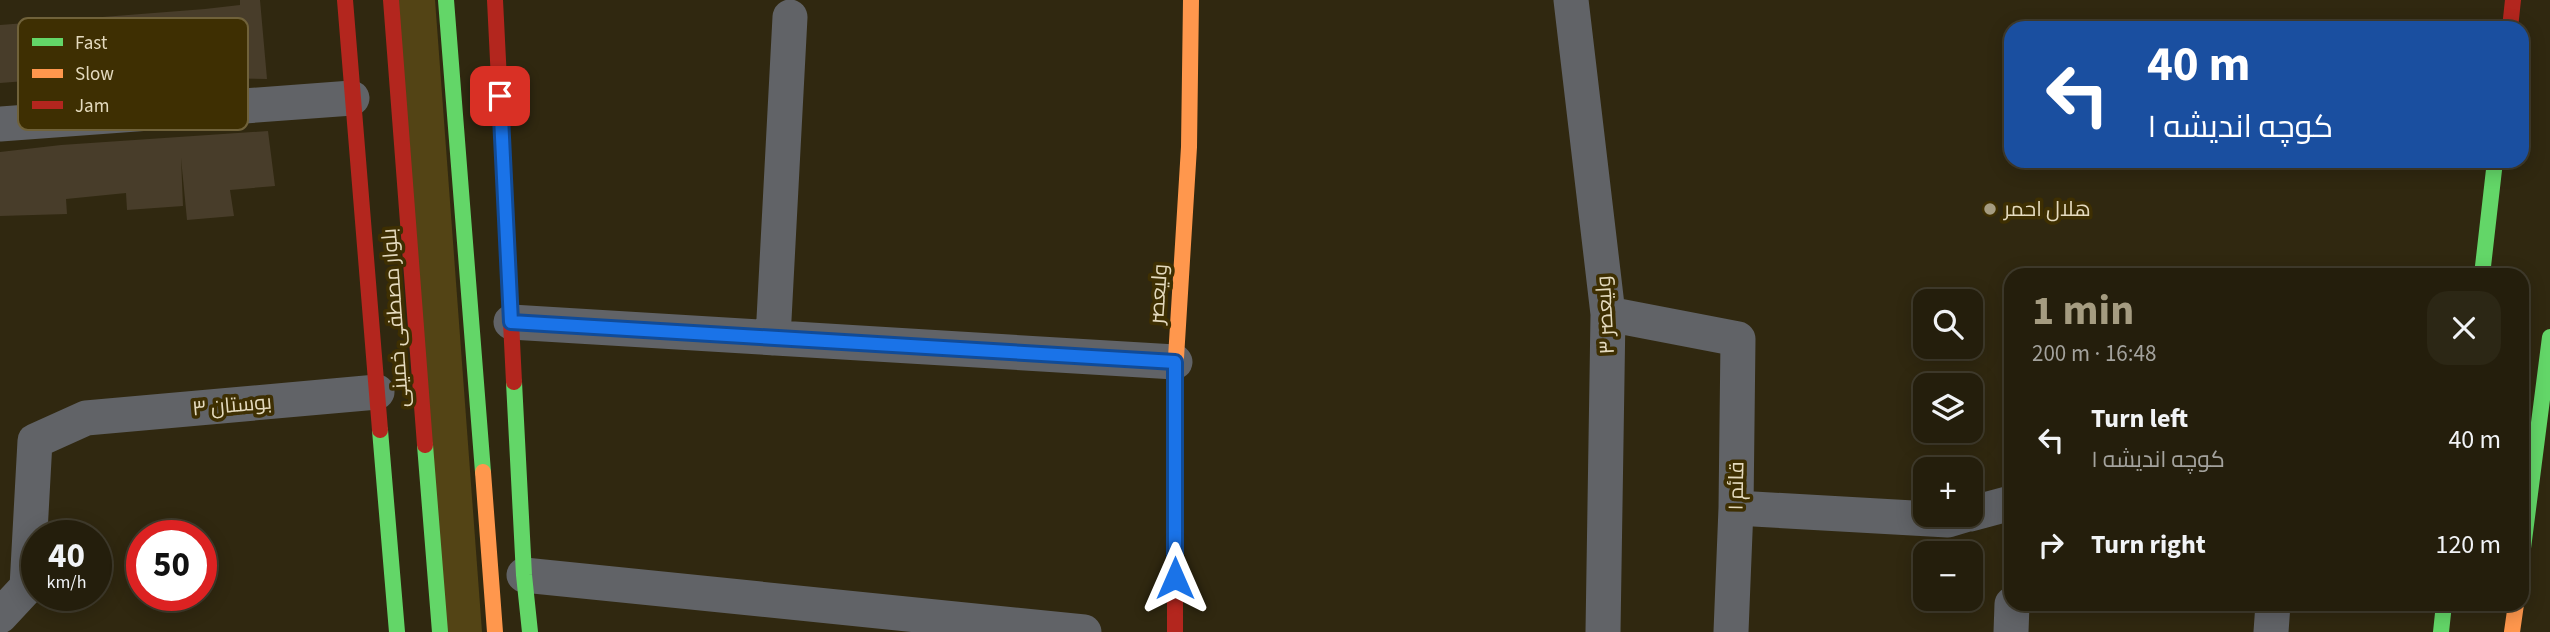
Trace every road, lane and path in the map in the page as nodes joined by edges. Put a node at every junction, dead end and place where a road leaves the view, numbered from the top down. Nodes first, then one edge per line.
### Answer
1 (345, 0) edge
2 (391, 0) edge
3 (446, 0) edge
4 (495, 0) edge
5 (1191, 0) edge
6 (1571, 0) edge
7 (2513, 0) edge
8 (790, 16) dead end
9 (2511, 21) edge
10 (352, 98) junction
11 (248, 106) edge
12 (18, 123) edge
13 (0, 124) edge
14 (2494, 168) edge
15 (2483, 268) edge
16 (1608, 314) junction
17 (511, 322) junction
18 (2550, 337) edge
19 (772, 338) junction
20 (1175, 362) junction
21 (377, 392) junction
22 (2529, 488) edge
23 (2004, 505) edge
24 (1736, 508) junction
25 (1983, 510) edge
26 (1913, 518) edge
27 (524, 575) junction
28 (2012, 611) edge
29 (2273, 611) edge
30 (2443, 611) edge
31 (2515, 611) edge
32 (0, 616) edge
33 (397, 632) edge
34 (440, 632) edge
35 (495, 632) edge
36 (530, 632) edge
37 (1084, 632) edge
38 (1174, 632) edge
39 (1604, 632) edge
40 (1731, 632) edge
41 (2011, 632) edge
42 (2272, 632) edge
43 (2441, 632) edge
44 (2512, 632) edge

1 - 10 main road
2 - 34 main road, بلوار مصطفی خمینی
3 - 35 main road
4 - 17 main road
5 - 20 main road, ولیعصر
6 - 16 street, ولیعصر ۳
7 - 9 main road
8 - 19 street
10 - 11 street
10 - 21 main road
12 - 13 street
14 - 15 main road
16 - 24 street, قائم ۱
16 - 39 street, ولیعصر ۳
17 - 19 street
17 - 27 main road
18 - 22 main road
19 - 20 street
20 - 38 main road, ولیعصر
21 - 32 street, بوستان ۳
21 - 33 main road
23 - 25 street
24 - 26 street
24 - 40 street, قائم ۱
27 - 36 main road
27 - 37 street
28 - 41 street
29 - 42 street
30 - 43 main road
31 - 44 main road

